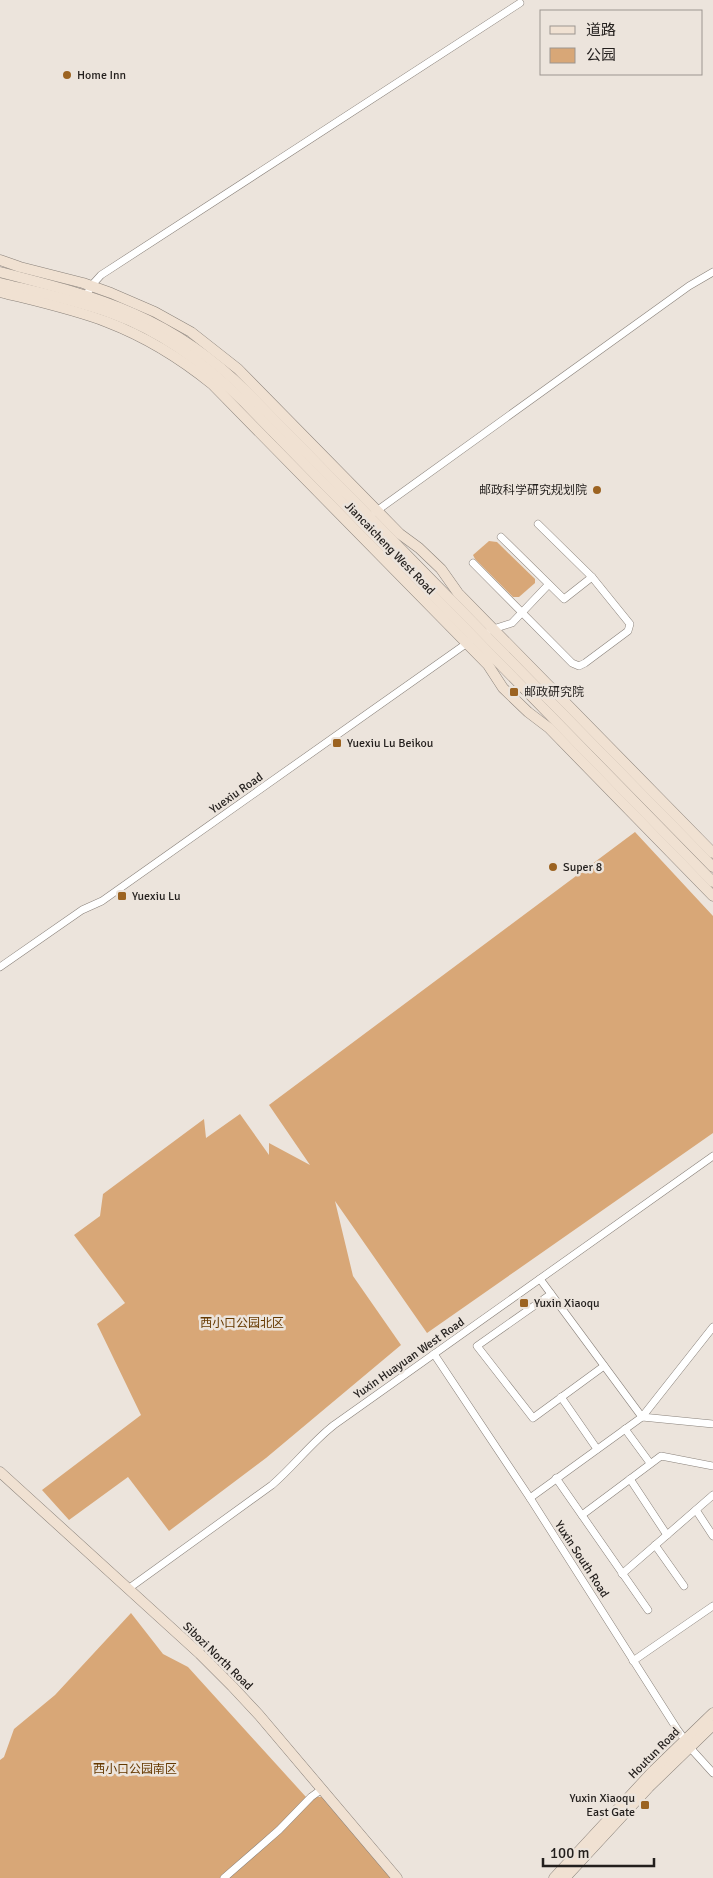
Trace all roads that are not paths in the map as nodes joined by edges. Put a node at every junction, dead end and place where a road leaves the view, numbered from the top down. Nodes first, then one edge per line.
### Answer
1 (520, 3) dead end
2 (0, 260) edge
3 (0, 272) edge
4 (713, 272) edge
5 (0, 283) edge
6 (0, 292) edge
7 (87, 295) junction
8 (373, 513) junction
9 (538, 524) dead end
10 (501, 537) dead end
11 (473, 562) dead end
12 (592, 577) junction
13 (548, 585) junction
14 (522, 612) junction
15 (479, 636) junction
16 (617, 784) junction
17 (640, 821) junction
18 (708, 860) edge
19 (713, 882) edge
20 (713, 896) edge
21 (0, 968) edge
22 (713, 1156) edge
23 (540, 1279) junction
24 (551, 1294) junction
25 (713, 1327) edge
26 (434, 1354) junction
27 (604, 1366) junction
28 (561, 1398) junction
29 (642, 1417) junction
30 (713, 1424) edge
31 (625, 1429) junction
32 (597, 1449) junction
33 (650, 1463) junction
34 (713, 1466) edge
35 (0, 1472) edge
36 (556, 1478) junction
37 (630, 1479) junction
38 (713, 1495) edge
39 (530, 1498) junction
40 (696, 1510) junction
41 (582, 1515) junction
42 (667, 1535) junction
43 (713, 1536) edge
44 (655, 1545) junction
45 (622, 1574) junction
46 (684, 1586) dead end
47 (128, 1589) junction
48 (713, 1606) edge
49 (648, 1610) dead end
50 (633, 1660) junction
51 (713, 1713) edge
52 (713, 1725) edge
53 (687, 1743) junction
54 (713, 1772) edge
55 (322, 1789) junction
56 (224, 1878) edge
57 (397, 1878) edge
58 (554, 1878) edge
59 (565, 1878) edge

1 - 7 street
2 - 7 main road, Jiancaicheng West Road
3 - 7 main road, Jiancaicheng West Road
4 - 8 street
5 - 7 main road, Jiancaicheng West Road
6 - 15 main road, Jiancaicheng West Road
7 - 8 main road, Jiancaicheng West Road
7 - 15 main road, Jiancaicheng West Road
8 - 15 main road, Jiancaicheng West Road
9 - 12 street
10 - 13 street
11 - 14 street
12 - 13 street
12 - 14 street
13 - 14 street, Yuexiu Road
14 - 15 street, Yuexiu Road
15 - 16 main road, Jiancaicheng West Road
15 - 17 main road, Jiancaicheng West Road
15 - 18 main road, Jiancaicheng West Road
15 - 21 street, Yuexiu Road
16 - 17 main road
16 - 18 main road, Jiancaicheng West Road
17 - 20 main road, Jiancaicheng West Road
18 - 19 main road, Jiancaicheng West Road
22 - 23 street, Yuxin Huayuan West Road
23 - 24 street
23 - 26 street, Yuxin Huayuan West Road
24 - 27 street
24 - 28 street
25 - 29 street
26 - 39 street, Yuxin South Road
26 - 47 street, Yuxin Huayuan West Road
27 - 28 street
27 - 29 street
28 - 32 street
29 - 30 street
29 - 31 street
31 - 32 street
31 - 33 street
32 - 36 street
33 - 34 street
33 - 37 street
35 - 47 main road, Sibozi North Road
36 - 39 street
36 - 41 street
37 - 41 street
37 - 42 street
38 - 40 street
39 - 50 street, Yuxin South Road
40 - 42 street
40 - 43 street
41 - 45 street
42 - 44 street
44 - 45 street
44 - 46 street
45 - 49 street
47 - 55 main road, Sibozi North Road
48 - 50 street
50 - 53 street, Yuxin South Road
51 - 53 main road, Houtun Road
52 - 53 main road, Houtun Road
53 - 54 street, Yuxin South Road
53 - 58 main road, Houtun Road
53 - 59 main road, Houtun Road
55 - 56 street
55 - 57 main road, Sibozi North Road

